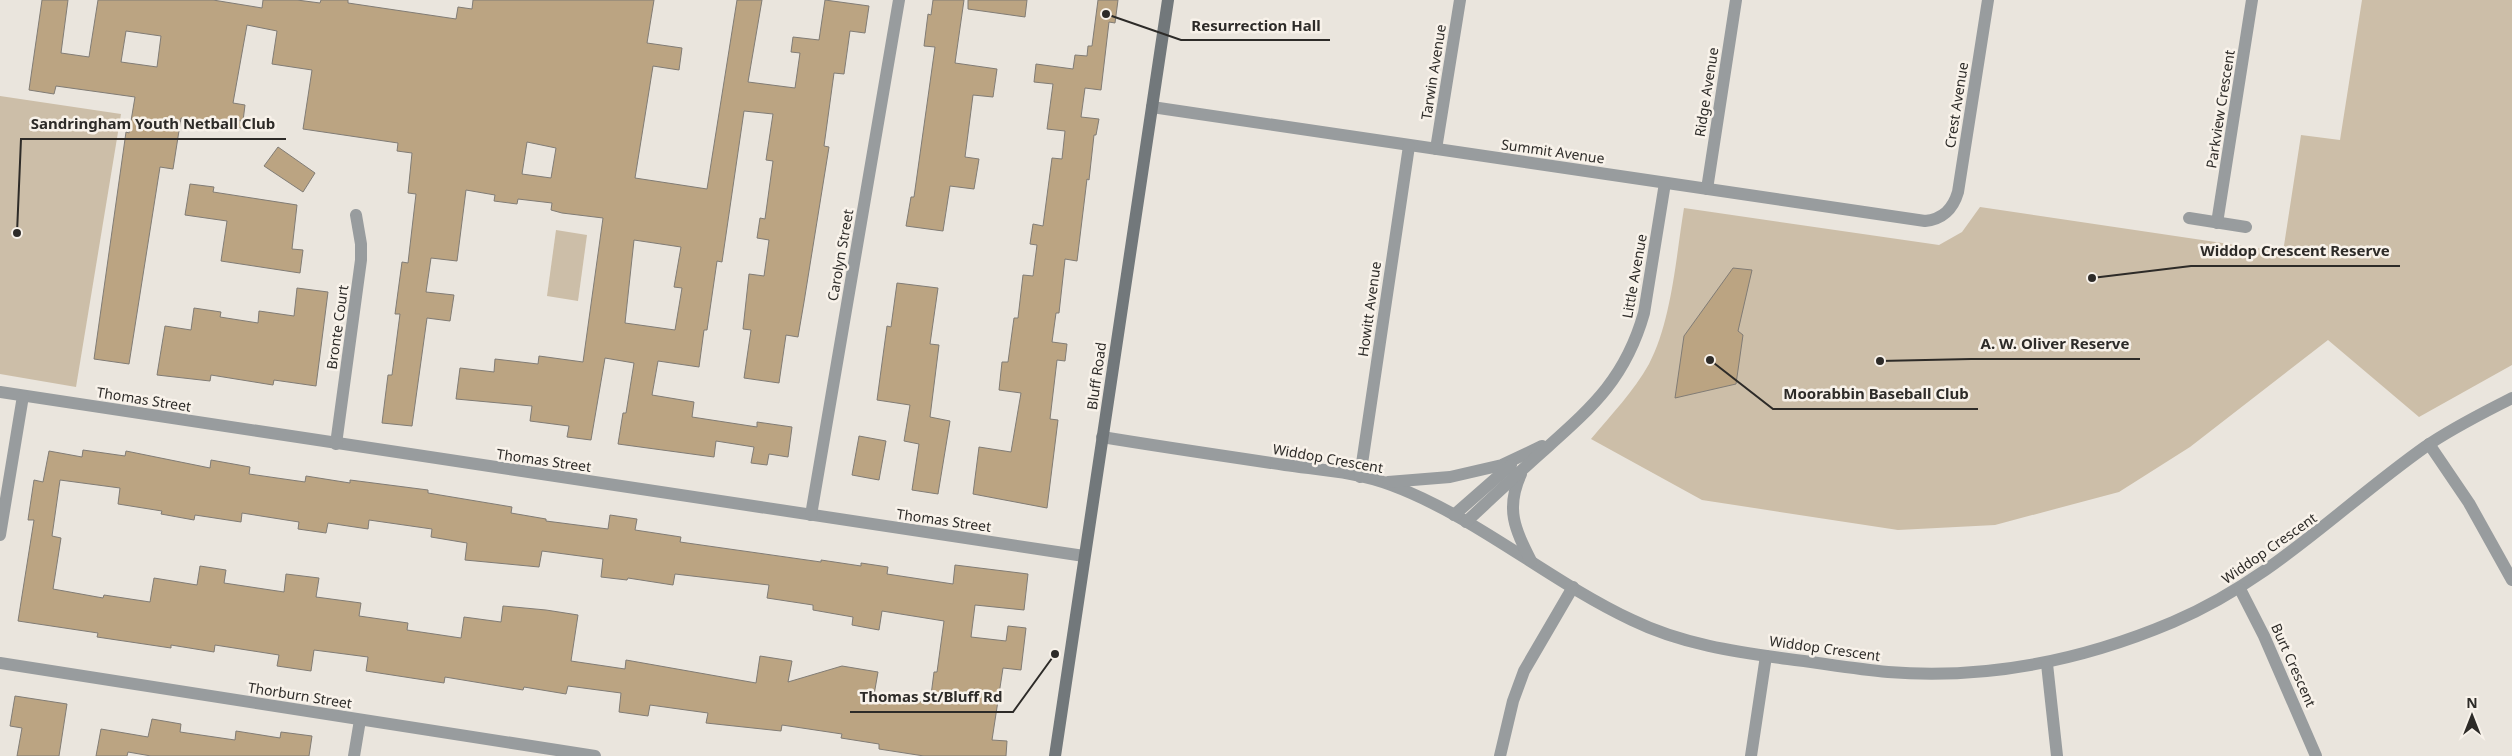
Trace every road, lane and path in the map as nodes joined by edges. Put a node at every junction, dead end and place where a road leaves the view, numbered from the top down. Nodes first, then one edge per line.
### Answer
1 (899, 0) edge
2 (1168, 0) edge
3 (1460, 0) edge
4 (1736, 0) edge
5 (1988, 0) edge
6 (2252, 0) edge
7 (1152, 108) junction
8 (1409, 146) junction
9 (1436, 149) junction
10 (1664, 183) junction
11 (1707, 189) junction
12 (1948, 212) joint
13 (356, 215) dead end
14 (2189, 218) dead end
15 (2217, 222) junction
16 (2246, 227) dead end
17 (0, 392) edge
18 (23, 396) junction
19 (2512, 398) edge
20 (1102, 437) junction
21 (336, 444) junction
22 (2429, 444) junction
23 (1520, 464) junction
24 (1360, 477) junction
25 (1386, 483) junction
26 (1454, 514) junction
27 (811, 516) junction
28 (1466, 522) junction
29 (0, 535) edge
30 (1084, 556) junction
31 (1531, 562) junction
32 (2512, 580) edge
33 (1573, 587) junction
34 (2240, 589) junction
35 (1766, 656) junction
36 (0, 663) edge
37 (2047, 664) junction
38 (360, 720) junction
39 (354, 756) edge
40 (595, 756) edge
41 (1055, 756) edge
42 (1500, 756) edge
43 (1751, 756) edge
44 (2057, 756) edge
45 (2316, 756) edge

1 - 27 street, Carolyn Street
2 - 7 main road, Bluff Road
3 - 9 street, Tarwin Avenue
4 - 11 street, Ridge Avenue
5 - 12 street, Crest Avenue
6 - 15 street, Parkview Crescent
7 - 8 street, Summit Avenue
7 - 20 main road, Bluff Road
8 - 9 street, Summit Avenue
8 - 24 street, Howitt Avenue
9 - 10 street, Summit Avenue
10 - 11 street, Summit Avenue
10 - 23 street, Little Avenue
11 - 12 street, Summit Avenue
13 - 21 street, Bronte Court
14 - 15 street
15 - 16 street
17 - 18 street, Thomas Street
18 - 21 street, Thomas Street
18 - 29 street
19 - 22 street, Widdop Crescent
20 - 24 street, Widdop Crescent
20 - 30 main road, Bluff Road
21 - 27 street, Thomas Street
22 - 32 street
22 - 34 street, Widdop Crescent
23 - 25 street, Little Avenue
23 - 26 street, Little Avenue
23 - 28 street, Little Avenue
23 - 31 street, Little Avenue
24 - 25 street, Widdop Crescent
25 - 26 street, Widdop Crescent
26 - 28 street, Widdop Crescent
27 - 30 street, Thomas Street
28 - 31 street, Widdop Crescent
30 - 41 main road, Bluff Road
31 - 33 street, Widdop Crescent
33 - 35 street, Widdop Crescent
33 - 42 street
34 - 37 street, Widdop Crescent
34 - 45 street, Burt Crescent
35 - 37 street, Widdop Crescent
35 - 43 street
36 - 38 street, Thorburn Street
37 - 44 street
38 - 39 street
38 - 40 street, Thorburn Street

